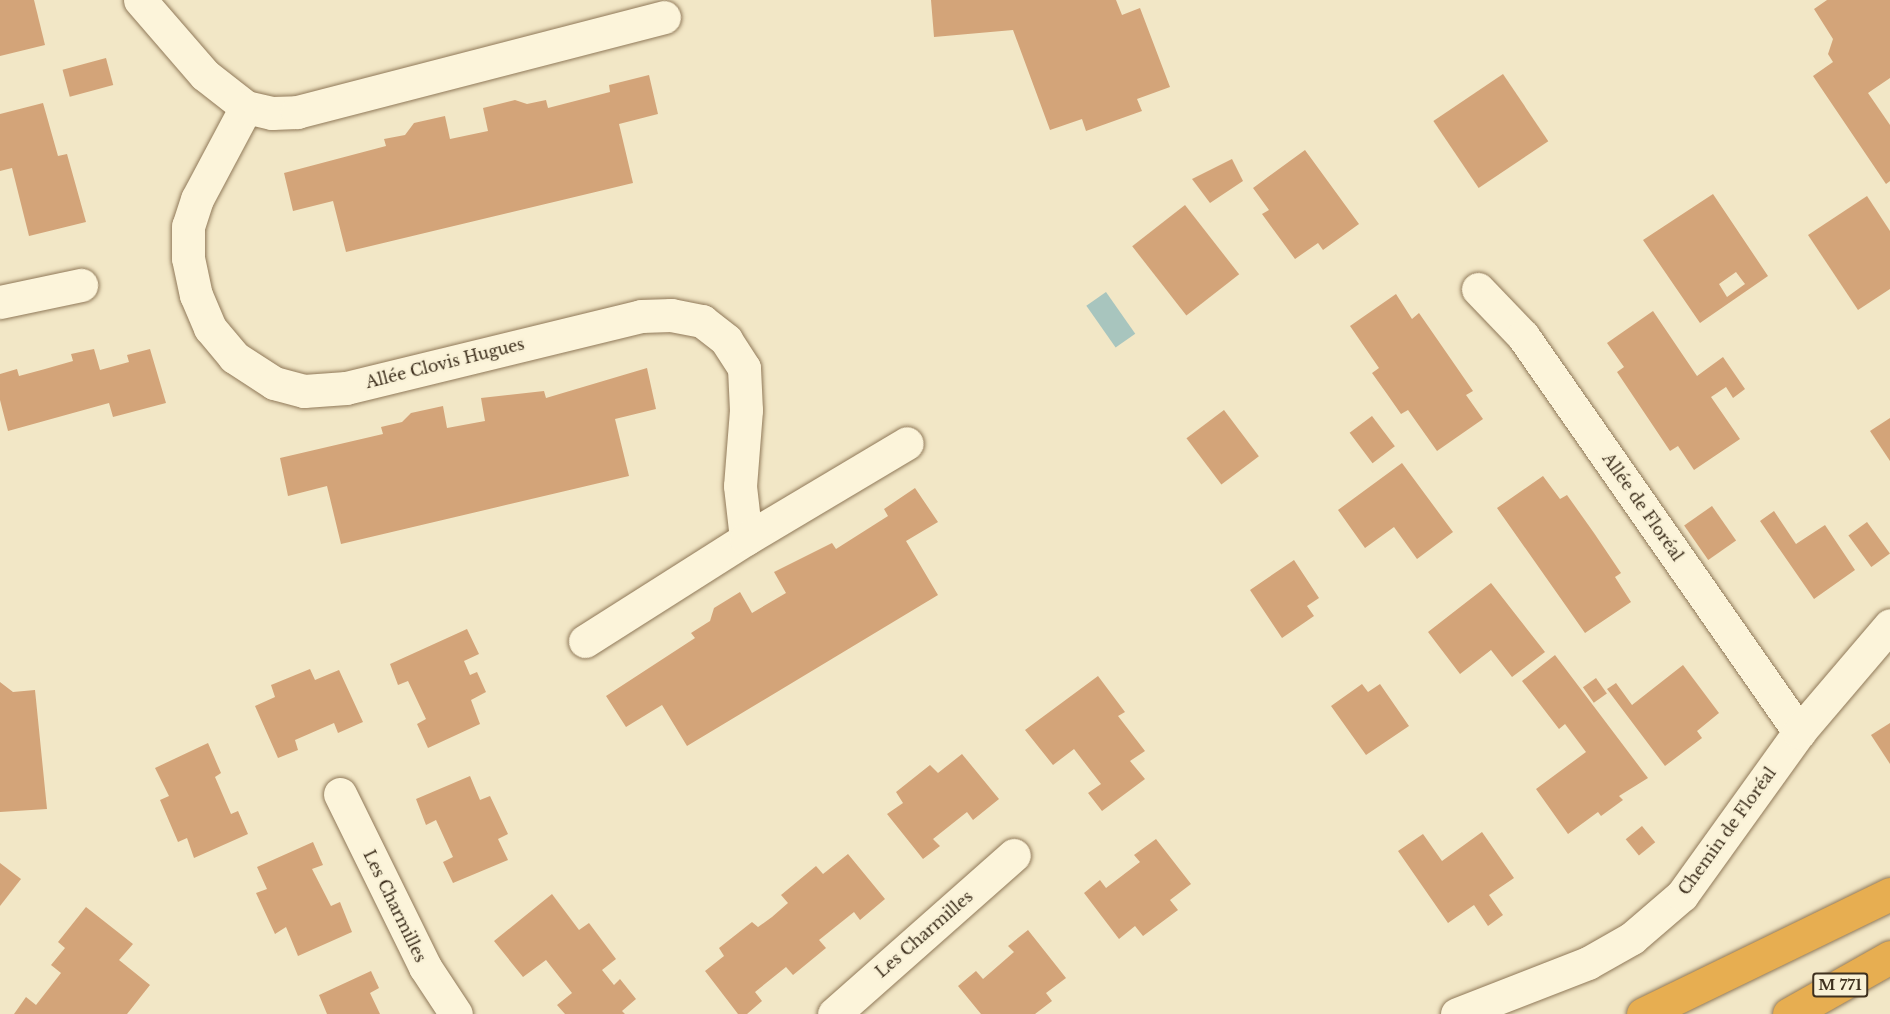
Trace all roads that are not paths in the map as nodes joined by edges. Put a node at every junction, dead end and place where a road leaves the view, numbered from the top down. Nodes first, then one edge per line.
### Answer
1 (140, 0) edge
2 (664, 17) dead end
3 (246, 107) junction
4 (81, 285) dead end
5 (1478, 289) dead end
6 (0, 302) edge
7 (907, 443) dead end
8 (746, 539) junction
9 (1890, 625) edge
10 (585, 641) dead end
11 (1799, 732) junction
12 (340, 794) dead end
13 (1014, 855) dead end
14 (1890, 894) edge
15 (1890, 957) edge
16 (456, 1014) edge
17 (834, 1014) edge
18 (1457, 1014) edge
19 (1643, 1014) edge
20 (1789, 1014) edge

1 - 3 street
2 - 3 street
3 - 8 street, Allée Clovis Hugues
4 - 6 street
5 - 11 street, Allée de Floréal
7 - 8 street
8 - 10 street
9 - 11 street, Chemin de Floréal
11 - 18 street, Chemin de Floréal
12 - 16 street, Les Charmilles
13 - 17 street, Les Charmilles
14 - 19 highway
15 - 20 highway, M 771

